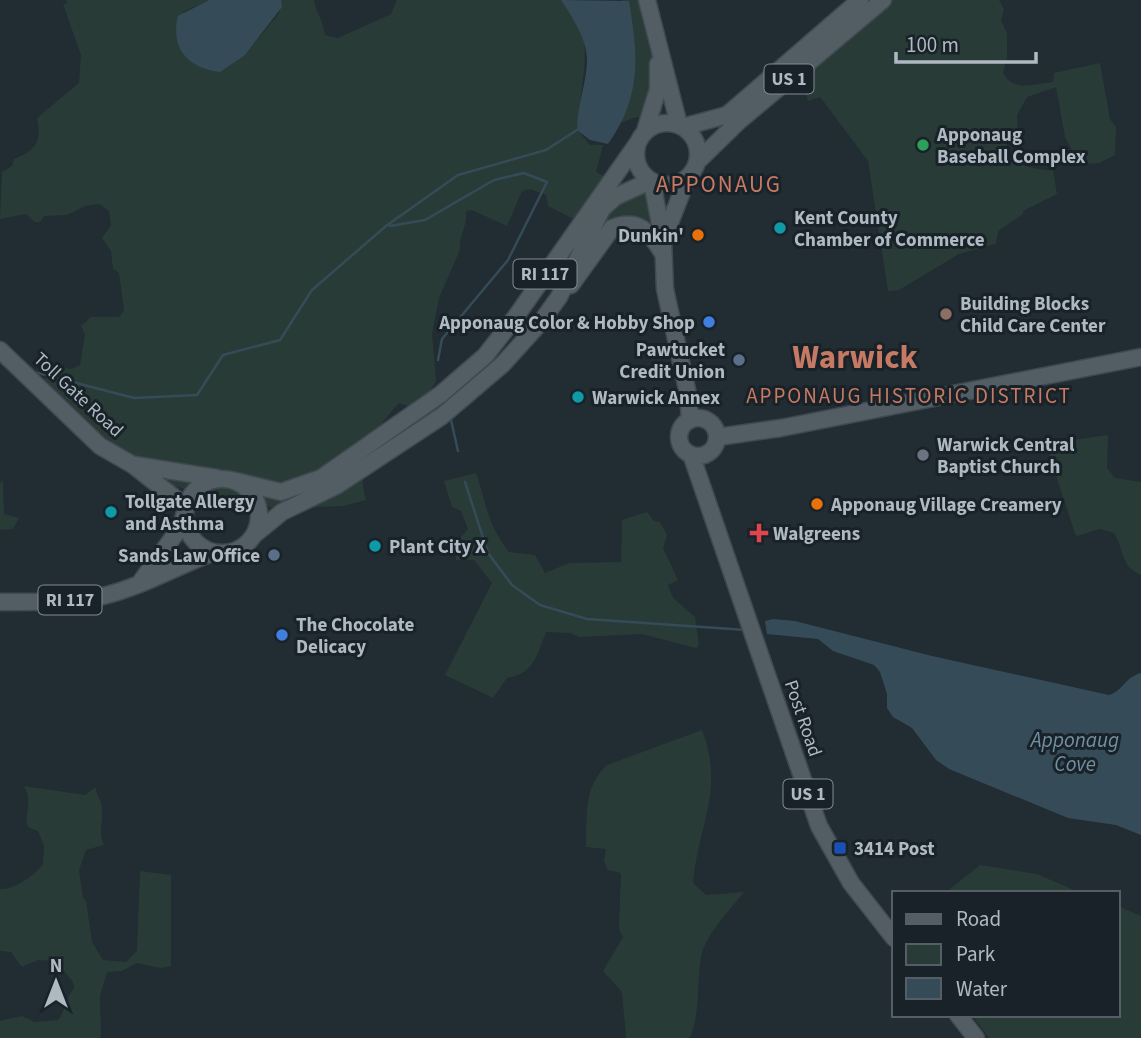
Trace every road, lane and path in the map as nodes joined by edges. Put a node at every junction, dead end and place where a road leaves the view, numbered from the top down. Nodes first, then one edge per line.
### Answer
1 (647, 0) edge
2 (860, 0) edge
3 (883, 0) edge
4 (659, 51) junction
5 (681, 126) junction
6 (641, 137) junction
7 (698, 161) junction
8 (687, 179) junction
9 (651, 182) junction
10 (663, 247) junction
11 (559, 297) junction
12 (0, 350) edge
13 (1141, 357) edge
14 (696, 419) junction
15 (718, 437) junction
16 (700, 456) junction
17 (133, 465) junction
18 (230, 480) junction
19 (185, 511) junction
20 (254, 535) junction
21 (214, 552) junction
22 (138, 585) junction
23 (0, 602) edge
24 (892, 935) edge
25 (960, 1017) edge
26 (976, 1038) edge

1 - 4 main road
2 - 5 main road, US 1
3 - 7 main road, US 1
4 - 5 main road
4 - 6 main road
5 - 6 main road, US 1
5 - 7 main road
6 - 9 main road, US 1
6 - 18 main road, RI 117
7 - 8 main road, US 1
8 - 9 main road, RI 117
8 - 10 main road, US 1
9 - 10 main road, US 1
9 - 11 main road, RI 117
10 - 11 main road
10 - 14 main road, US 1
11 - 20 main road, RI 117
12 - 17 main road, Toll Gate Road
13 - 15 main road
14 - 15 main road, US 1
14 - 16 main road, US 1
15 - 16 main road
16 - 24 main road, Post Road / US 1
17 - 18 main road, Toll Gate Road
17 - 19 main road, Toll Gate Road
18 - 19 main road
18 - 20 main road
19 - 21 main road
19 - 22 main road
20 - 21 main road
21 - 22 main road, RI 117
22 - 23 main road, RI 117
25 - 26 main road

